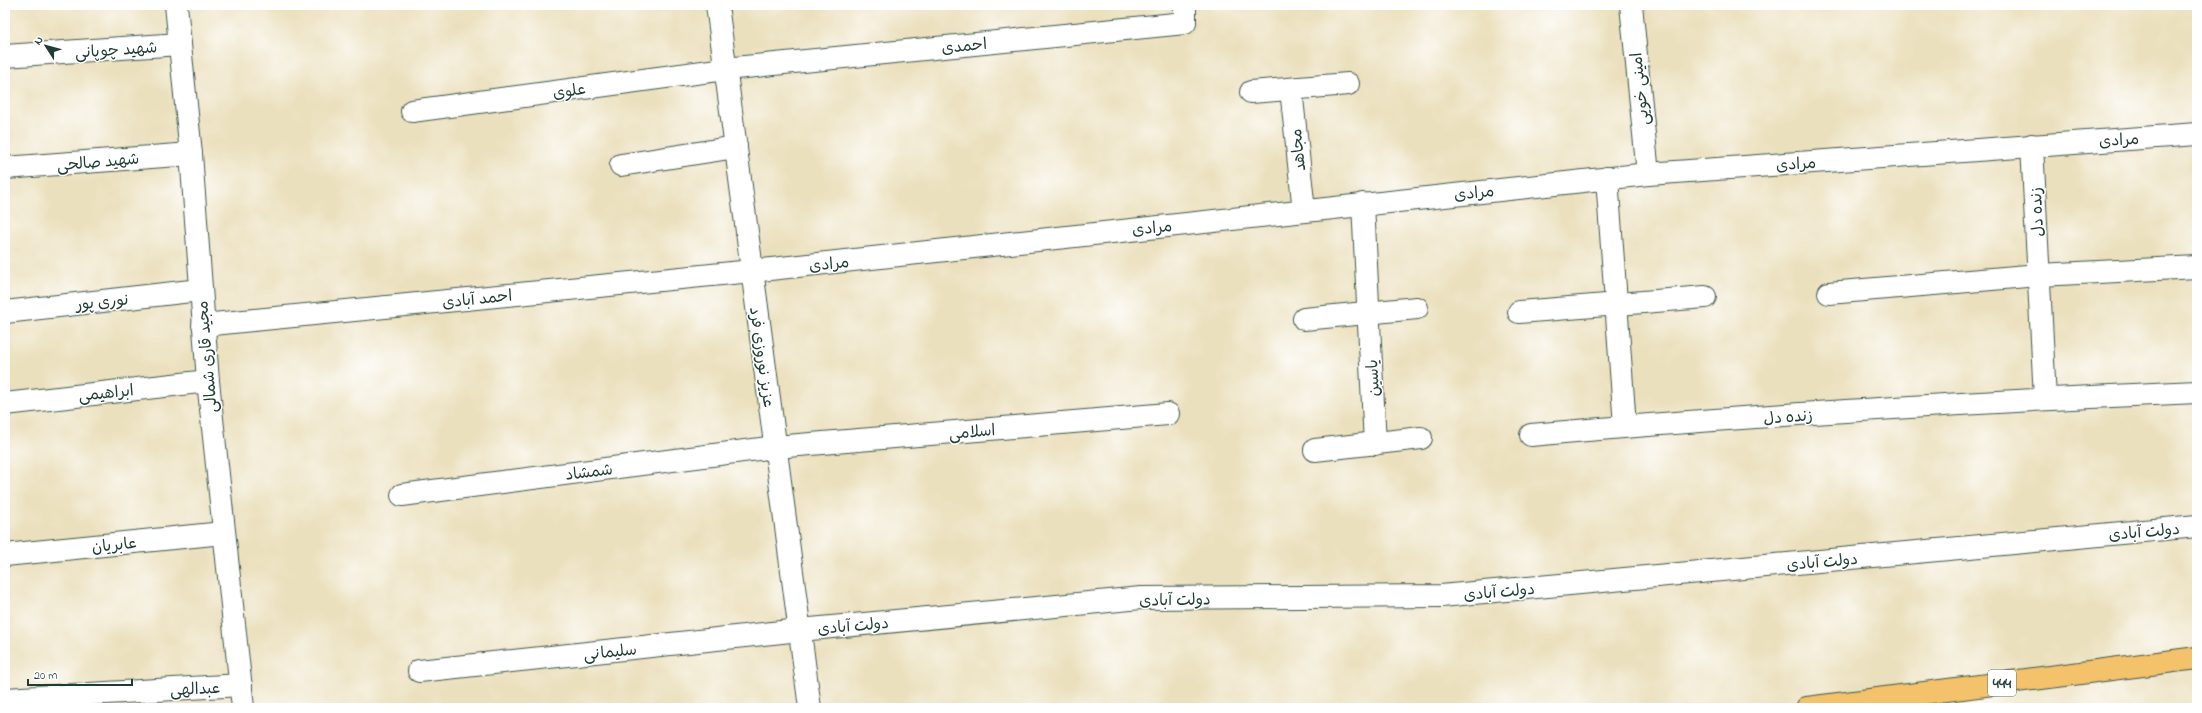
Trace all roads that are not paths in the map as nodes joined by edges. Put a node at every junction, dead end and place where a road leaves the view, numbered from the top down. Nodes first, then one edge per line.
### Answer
1 (176, 5) edge
2 (717, 5) edge
3 (1185, 5) edge
4 (1631, 5) edge
5 (180, 44) junction
6 (5, 56) edge
7 (725, 69) junction
8 (1348, 84) dead end
9 (1291, 89) junction
10 (1251, 92) dead end
11 (412, 110) dead end
12 (2197, 134) edge
13 (2032, 146) junction
14 (736, 147) junction
15 (191, 154) junction
16 (620, 164) dead end
17 (5, 168) edge
18 (1648, 174) junction
19 (1607, 178) junction
20 (1363, 204) junction
21 (1304, 211) junction
22 (2197, 267) edge
23 (752, 271) junction
24 (2039, 275) junction
25 (200, 290) junction
26 (1829, 293) dead end
27 (1705, 297) dead end
28 (1616, 303) junction
29 (1417, 308) dead end
30 (5, 312) edge
31 (1519, 312) dead end
32 (1368, 313) junction
33 (1304, 319) dead end
34 (203, 324) junction
35 (208, 381) junction
36 (2197, 392) edge
37 (2044, 399) junction
38 (5, 404) edge
39 (1168, 414) dead end
40 (1625, 426) junction
41 (1531, 435) dead end
42 (1421, 438) dead end
43 (1375, 444) junction
44 (775, 447) junction
45 (1316, 450) dead end
46 (402, 495) dead end
47 (2197, 526) edge
48 (223, 534) junction
49 (5, 555) edge
50 (800, 630) junction
51 (2197, 658) edge
52 (419, 671) dead end
53 (241, 685) junction
54 (5, 699) edge
55 (243, 708) edge
56 (810, 708) edge
57 (1807, 708) edge

1 - 5 street, مجید قاری شمالی
2 - 7 street, عزیز نوروزی فرد
3 - 7 street, احمدی
4 - 18 street, امینی خویی
5 - 6 street, شهید چوپانی
5 - 15 street, مجید قاری شمالی
7 - 11 street, علوی
7 - 14 street, عزیز نوروزی فرد
8 - 9 street
9 - 10 street
9 - 21 street, مجاهد
12 - 13 street, مرادی
13 - 18 street, مرادی
13 - 24 street, زنده دل
14 - 16 street
14 - 23 street, عزیز نوروزی فرد
15 - 17 street, شهید صالحی
15 - 25 street, مجید قاری شمالی
18 - 19 street, مرادی
19 - 20 street, مرادی
19 - 28 street
20 - 21 street, مرادی
20 - 32 street, یاسین
21 - 23 street, مرادی
22 - 24 street
23 - 34 street, احمد آبادی
23 - 44 street, عزیز نوروزی فرد
24 - 26 street
24 - 37 street, زنده دل
25 - 30 street, نوری پور
25 - 34 street, مجید قاری شمالی
27 - 28 street
28 - 31 street
28 - 40 street
29 - 32 street
32 - 33 street
32 - 43 street, یاسین
34 - 35 street, مجید قاری شمالی
35 - 38 street, ابراهیمی
35 - 48 street, مجید قاری شمالی
36 - 37 street, زنده دل
37 - 40 street, زنده دل
39 - 44 street, اسلامی
40 - 41 street, زنده دل
42 - 43 street
43 - 45 street
44 - 46 street, شمشاد
44 - 50 street, عزیز نوروزی فرد
47 - 50 street, دولت آبادی
48 - 49 street, عابریان
48 - 53 street, مجید قاری شمالی
50 - 52 street, سلیمانی
50 - 56 street, عزیز نوروزی فرد
51 - 57 main road, 444
53 - 54 street, عبدالهی
53 - 55 street, مجید قاری شمالی

